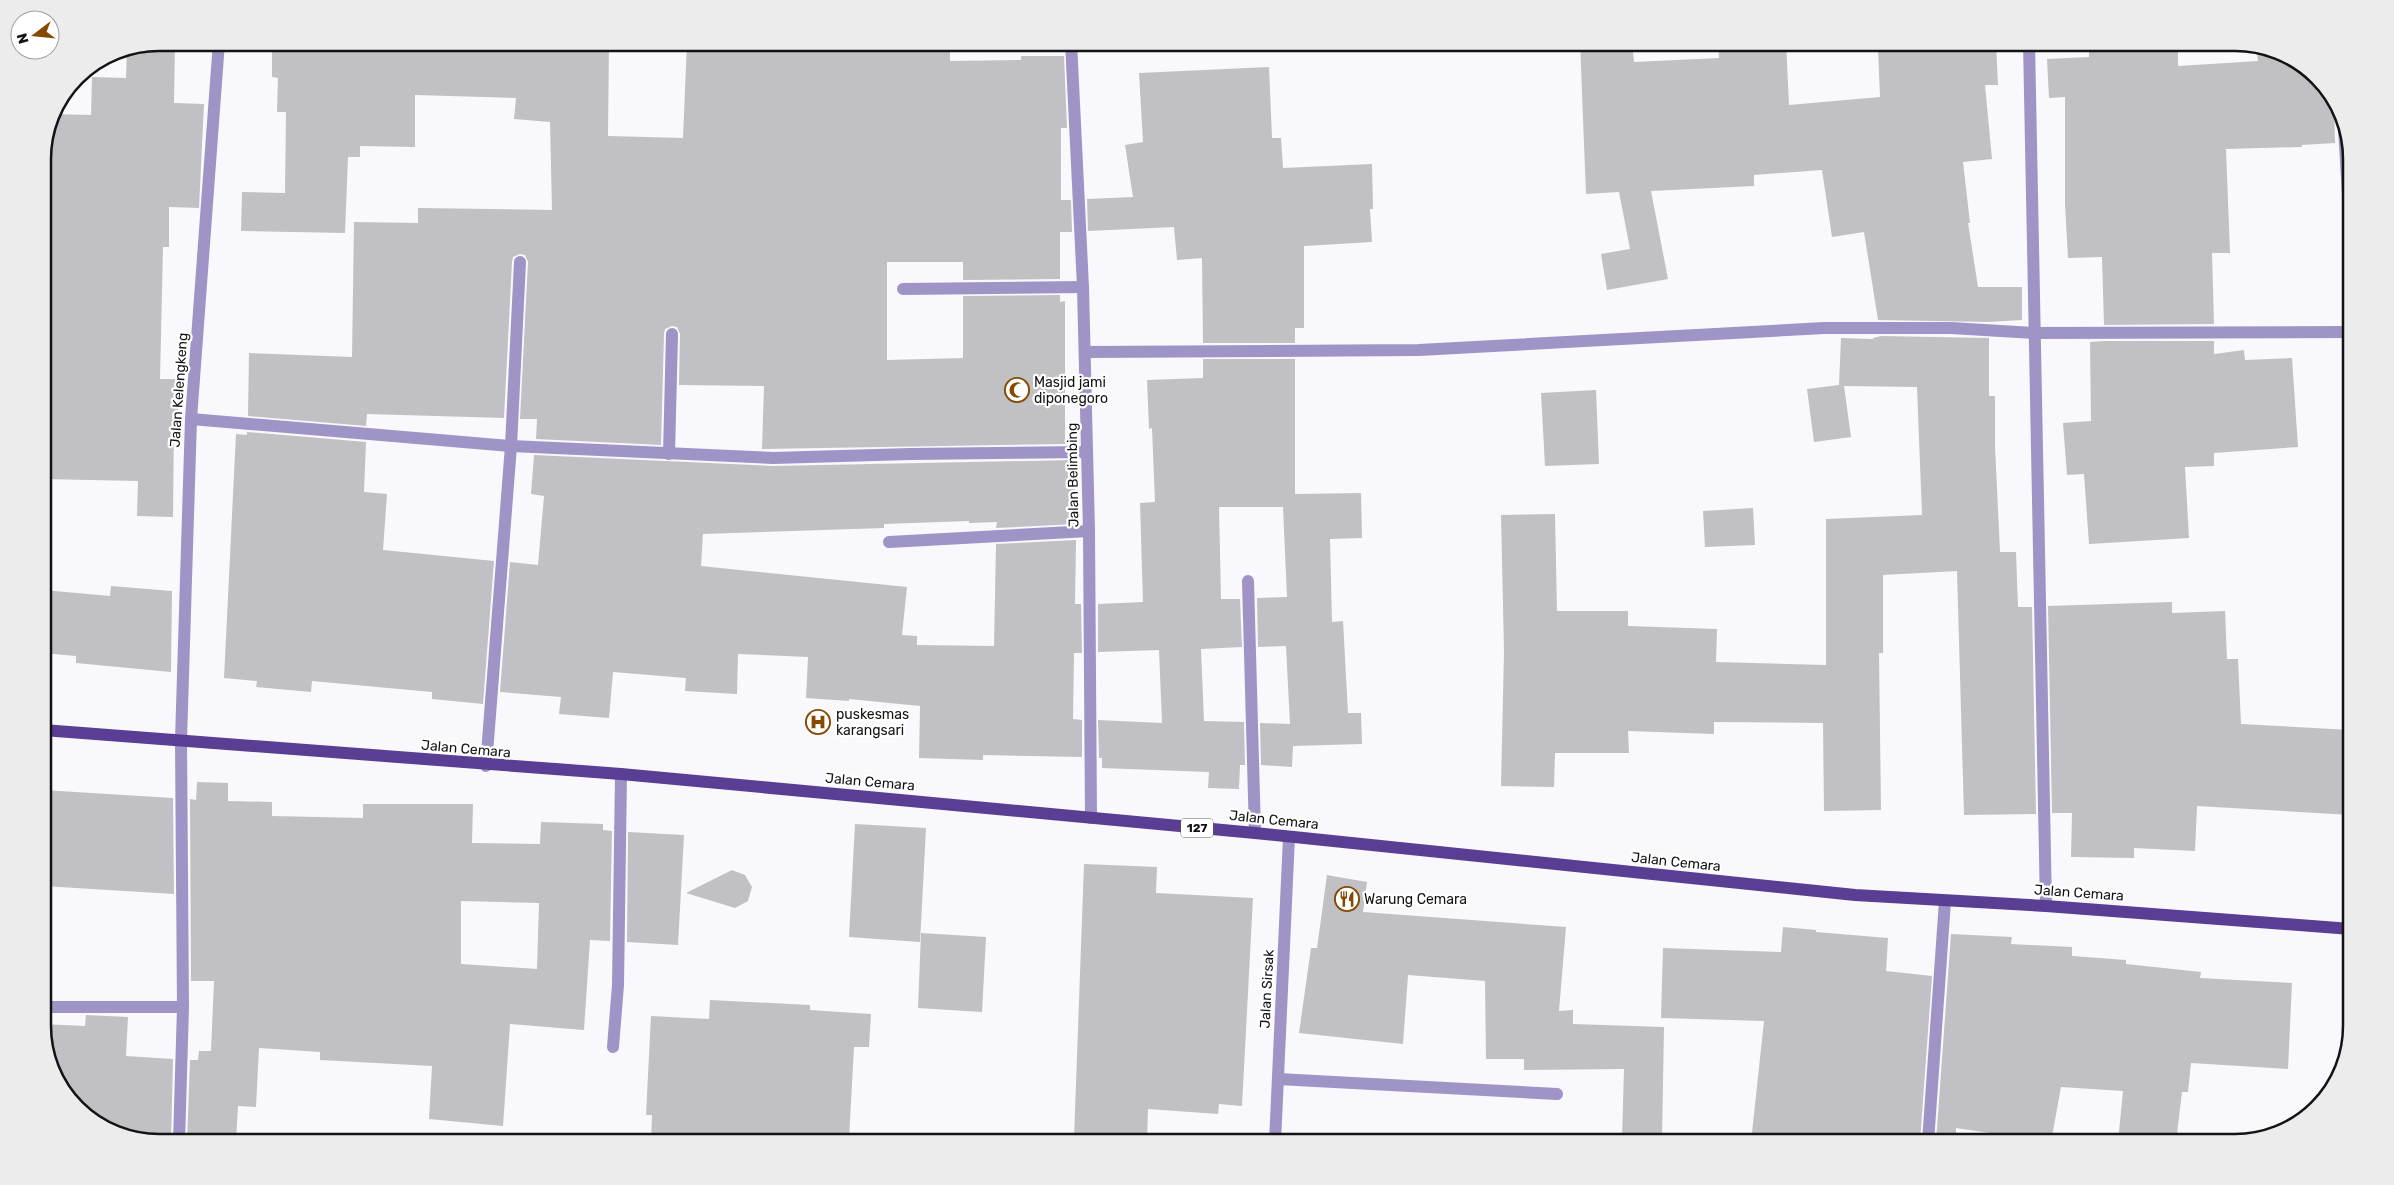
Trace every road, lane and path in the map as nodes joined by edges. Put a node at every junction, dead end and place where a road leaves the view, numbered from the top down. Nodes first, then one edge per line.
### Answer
1 (218, 51) edge
2 (1071, 51) edge
3 (2029, 51) edge
4 (520, 262) dead end
5 (1083, 287) junction
6 (903, 289) dead end
7 (2035, 332) junction
8 (2343, 332) edge
9 (672, 334) dead end
10 (1085, 352) junction
11 (191, 419) junction
12 (511, 446) junction
13 (1087, 452) junction
14 (669, 454) junction
15 (1089, 532) junction
16 (889, 542) dead end
17 (1248, 581) dead end
18 (51, 731) edge
19 (181, 740) junction
20 (486, 766) junction
21 (621, 774) junction
22 (1091, 818) junction
23 (1255, 833) junction
24 (1289, 837) junction
25 (1945, 901) junction
26 (2046, 906) junction
27 (2343, 927) edge
28 (51, 1007) edge
29 (183, 1007) junction
30 (613, 1047) dead end
31 (1278, 1079) junction
32 (1558, 1094) dead end
33 (178, 1134) edge
34 (1275, 1134) edge
35 (1929, 1134) edge

1 - 11 street, Jalan Kelengkeng
2 - 5 street, Jalan Belimbing
3 - 7 street
4 - 12 street
5 - 6 street
5 - 10 street, Jalan Belimbing
7 - 8 street
7 - 10 street
7 - 26 street
9 - 14 street
10 - 13 street, Jalan Belimbing
11 - 12 street
11 - 19 street, Jalan Kelengkeng
12 - 14 street
12 - 20 street
13 - 14 street
13 - 15 street, Jalan Belimbing
15 - 16 street
15 - 22 street, Jalan Belimbing
17 - 23 street
18 - 19 main road, Jalan Cemara / 127
19 - 20 main road, Jalan Cemara / 127
19 - 29 street, Jalan Kelengkeng
20 - 21 main road, Jalan Cemara / 127
21 - 22 main road, Jalan Cemara / 127
21 - 30 street
22 - 23 main road, Jalan Cemara / 127
23 - 24 main road, Jalan Cemara / 127
24 - 25 main road, Jalan Cemara / 127
24 - 31 street, Jalan Sirsak
25 - 26 main road, Jalan Cemara / 127
25 - 35 street
26 - 27 main road, Jalan Cemara / 127
28 - 29 street
29 - 33 street, Jalan Kelengkeng
31 - 32 street
31 - 34 street, Jalan Sirsak

